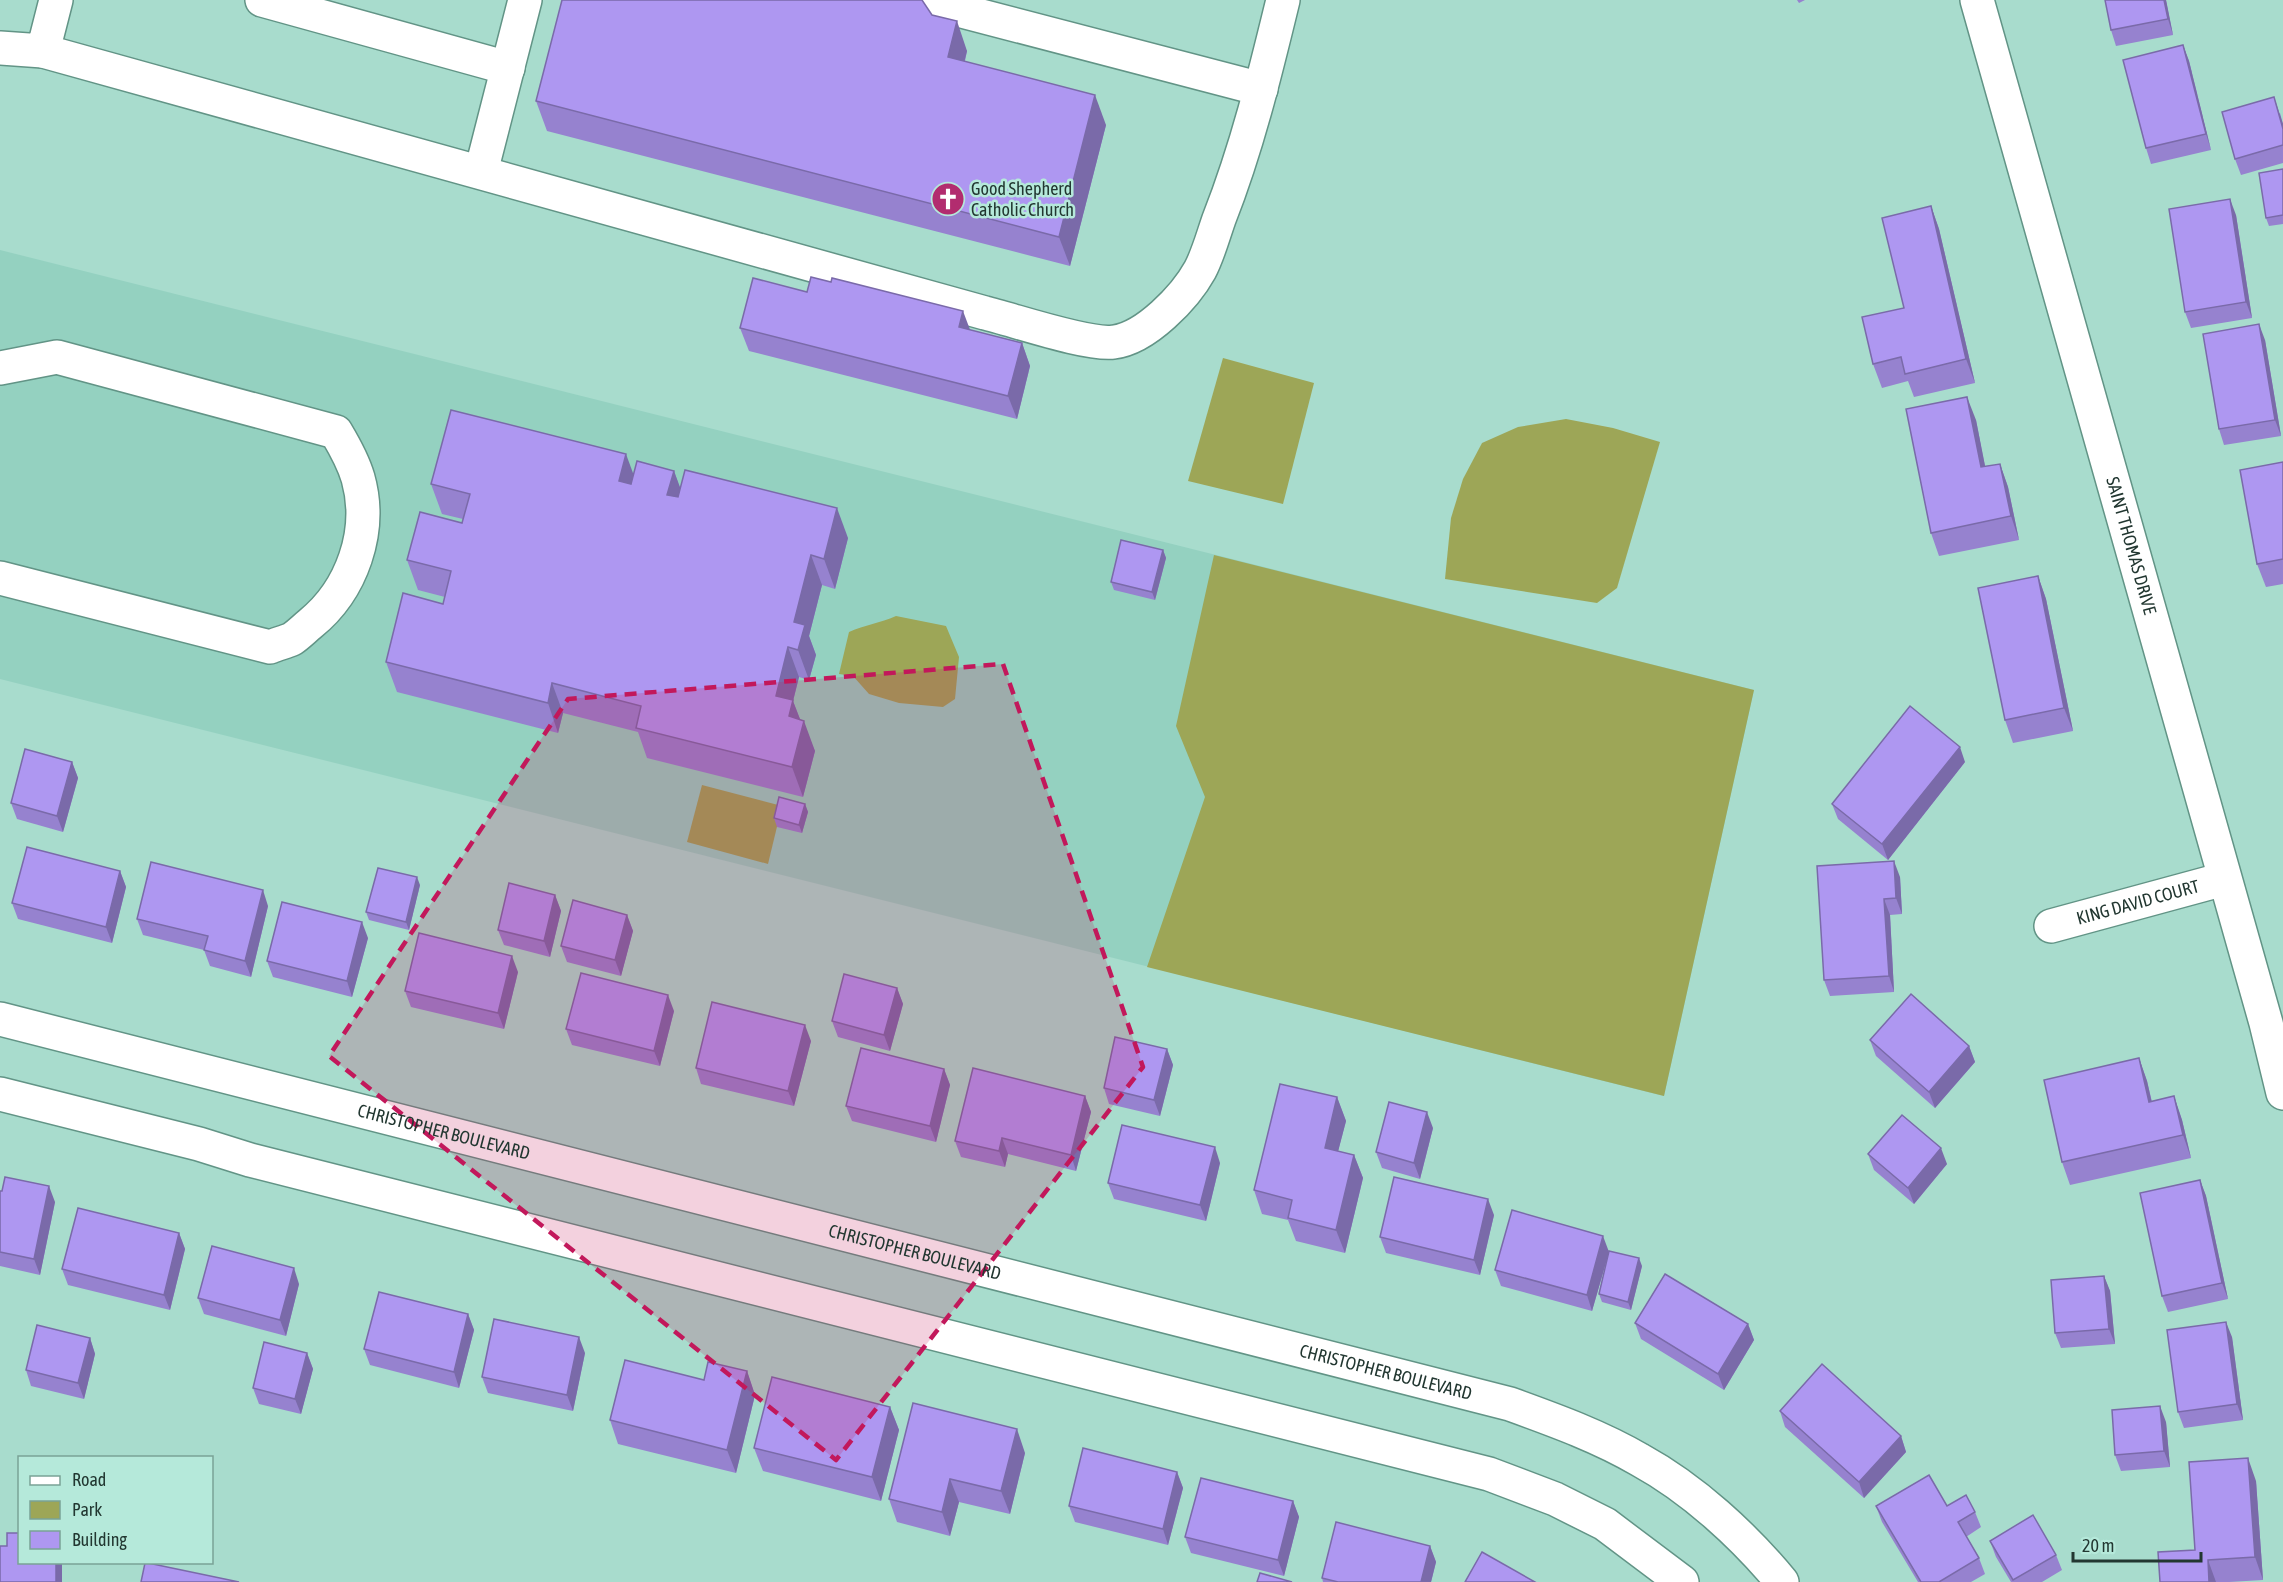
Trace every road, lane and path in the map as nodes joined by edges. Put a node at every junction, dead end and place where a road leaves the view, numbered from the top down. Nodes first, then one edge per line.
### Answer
1 (56, 0) edge
2 (262, 0) edge
3 (525, 0) edge
4 (920, 0) edge
5 (1283, 0) edge
6 (1977, 0) edge
7 (0, 48) edge
8 (43, 51) junction
9 (508, 68) junction
10 (1261, 89) junction
11 (481, 172) junction
12 (0, 368) edge
13 (0, 578) edge
14 (2224, 879) junction
15 (2051, 926) dead end
16 (0, 1019) edge
17 (2283, 1093) edge
18 (0, 1094) edge
19 (1682, 1582) edge
20 (1782, 1582) edge

1 - 8 street
2 - 9 street
3 - 9 street
4 - 10 street
5 - 10 street
6 - 14 street, SAINT THOMAS DRIVE
7 - 8 street
8 - 11 street
9 - 11 street
10 - 11 street
12 - 13 street
14 - 15 street, KING DAVID COURT
14 - 17 street, SAINT THOMAS DRIVE
16 - 20 street, CHRISTOPHER BOULEVARD
18 - 19 street

